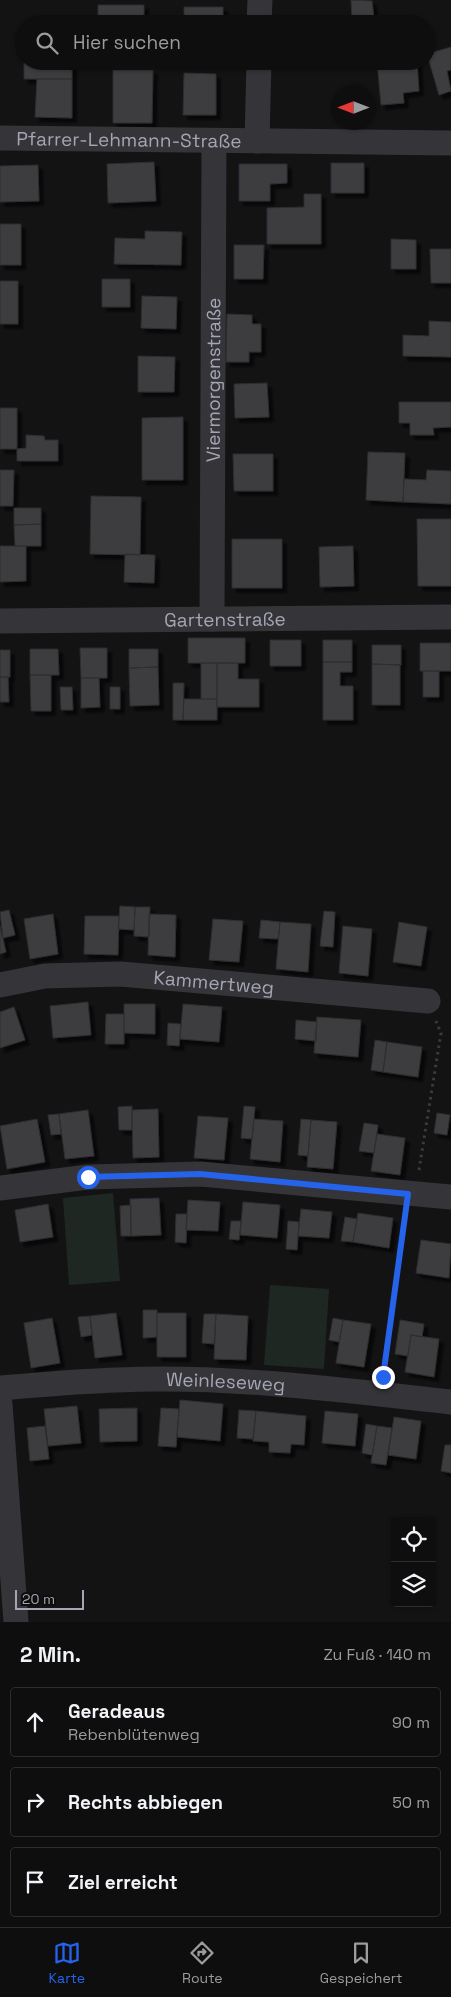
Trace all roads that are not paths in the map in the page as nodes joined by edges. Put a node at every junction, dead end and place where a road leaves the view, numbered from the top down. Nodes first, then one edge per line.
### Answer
1 (260, 0) edge
2 (259, 15) edge
3 (259, 70) edge
4 (0, 138) edge
5 (258, 141) junction
6 (214, 142) junction
7 (451, 143) edge
8 (451, 617) edge
9 (212, 619) junction
10 (0, 622) edge
11 (0, 985) edge
12 (428, 1001) road end
13 (0, 1188) edge
14 (451, 1197) edge
15 (0, 1388) edge
16 (451, 1402) edge
17 (0, 1404) edge
18 (16, 1622) edge

1 - 2 street
3 - 5 street, Pfarrer-Lehmann-Straße
4 - 6 street, Pfarrer-Lehmann-Straße
5 - 6 street, Pfarrer-Lehmann-Straße
5 - 7 street, Pfarrer-Lehmann-Straße
6 - 9 street, Viermorgenstraße
8 - 9 street, Gartenstraße
9 - 10 street, Gartenstraße
11 - 12 street, Kammertweg
13 - 14 street
15 - 16 street, Weinleseweg
17 - 18 street

